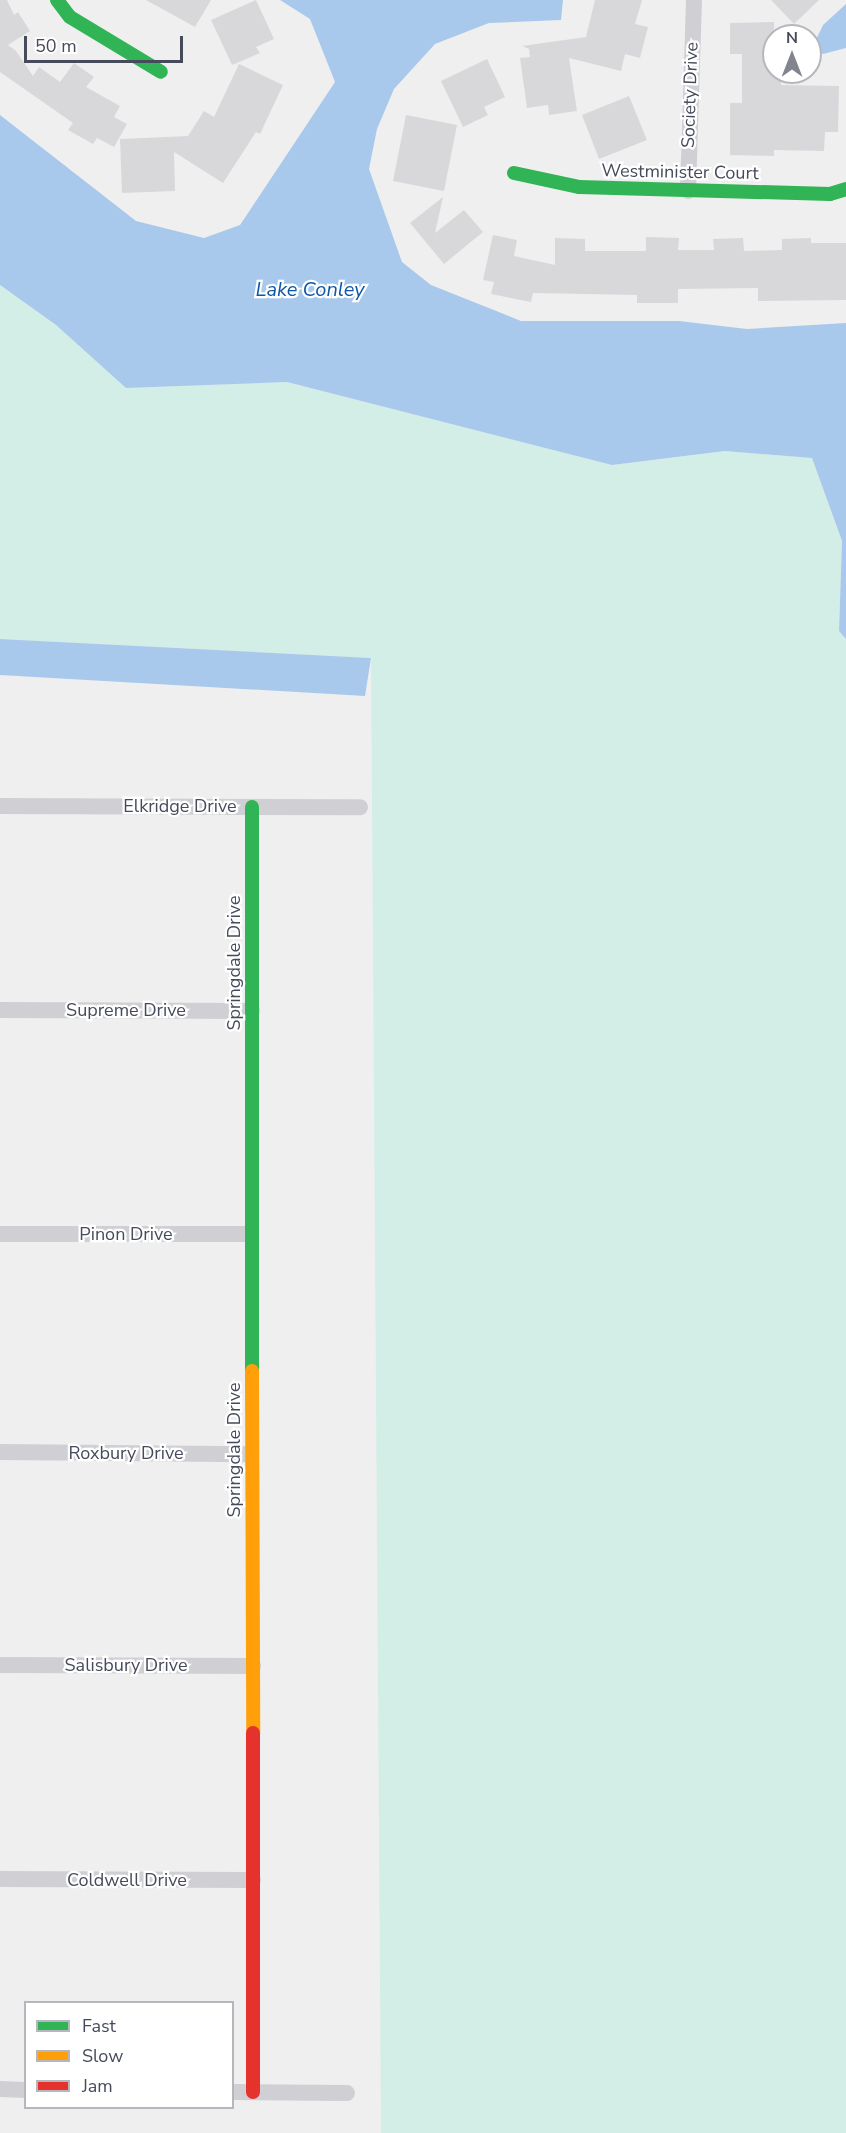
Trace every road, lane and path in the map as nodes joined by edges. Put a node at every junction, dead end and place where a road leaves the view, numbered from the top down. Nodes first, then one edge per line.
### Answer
1 (57, 0) edge
2 (694, 0) edge
3 (161, 72) dead end
4 (514, 173) dead end
5 (846, 189) edge
6 (688, 190) junction
7 (0, 806) edge
8 (252, 807) junction
9 (360, 807) dead end
10 (0, 1010) edge
11 (252, 1011) junction
12 (0, 1234) edge
13 (251, 1234) junction
14 (0, 1452) edge
15 (251, 1454) junction
16 (0, 1665) edge
17 (253, 1666) junction
18 (0, 1879) edge
19 (253, 1880) junction
20 (0, 2090) edge
21 (24, 2090) edge
22 (234, 2092) edge
23 (253, 2092) junction
24 (346, 2093) dead end

1 - 3 street
2 - 6 street, Society Drive
4 - 6 street, Westminister Court
5 - 6 street, Westminister Court
7 - 8 street, Elkridge Drive
8 - 9 street, Elkridge Drive
8 - 11 street, Springdale Drive
10 - 11 street, Supreme Drive
11 - 13 street, Springdale Drive
12 - 13 street, Pinon Drive
13 - 15 street, Springdale Drive
14 - 15 street, Roxbury Drive
15 - 17 street, Springdale Drive
16 - 17 street, Salisbury Drive
17 - 19 street, Springdale Drive
18 - 19 street, Coldwell Drive
19 - 23 street, Springdale Drive
20 - 21 street
22 - 23 street
23 - 24 street

